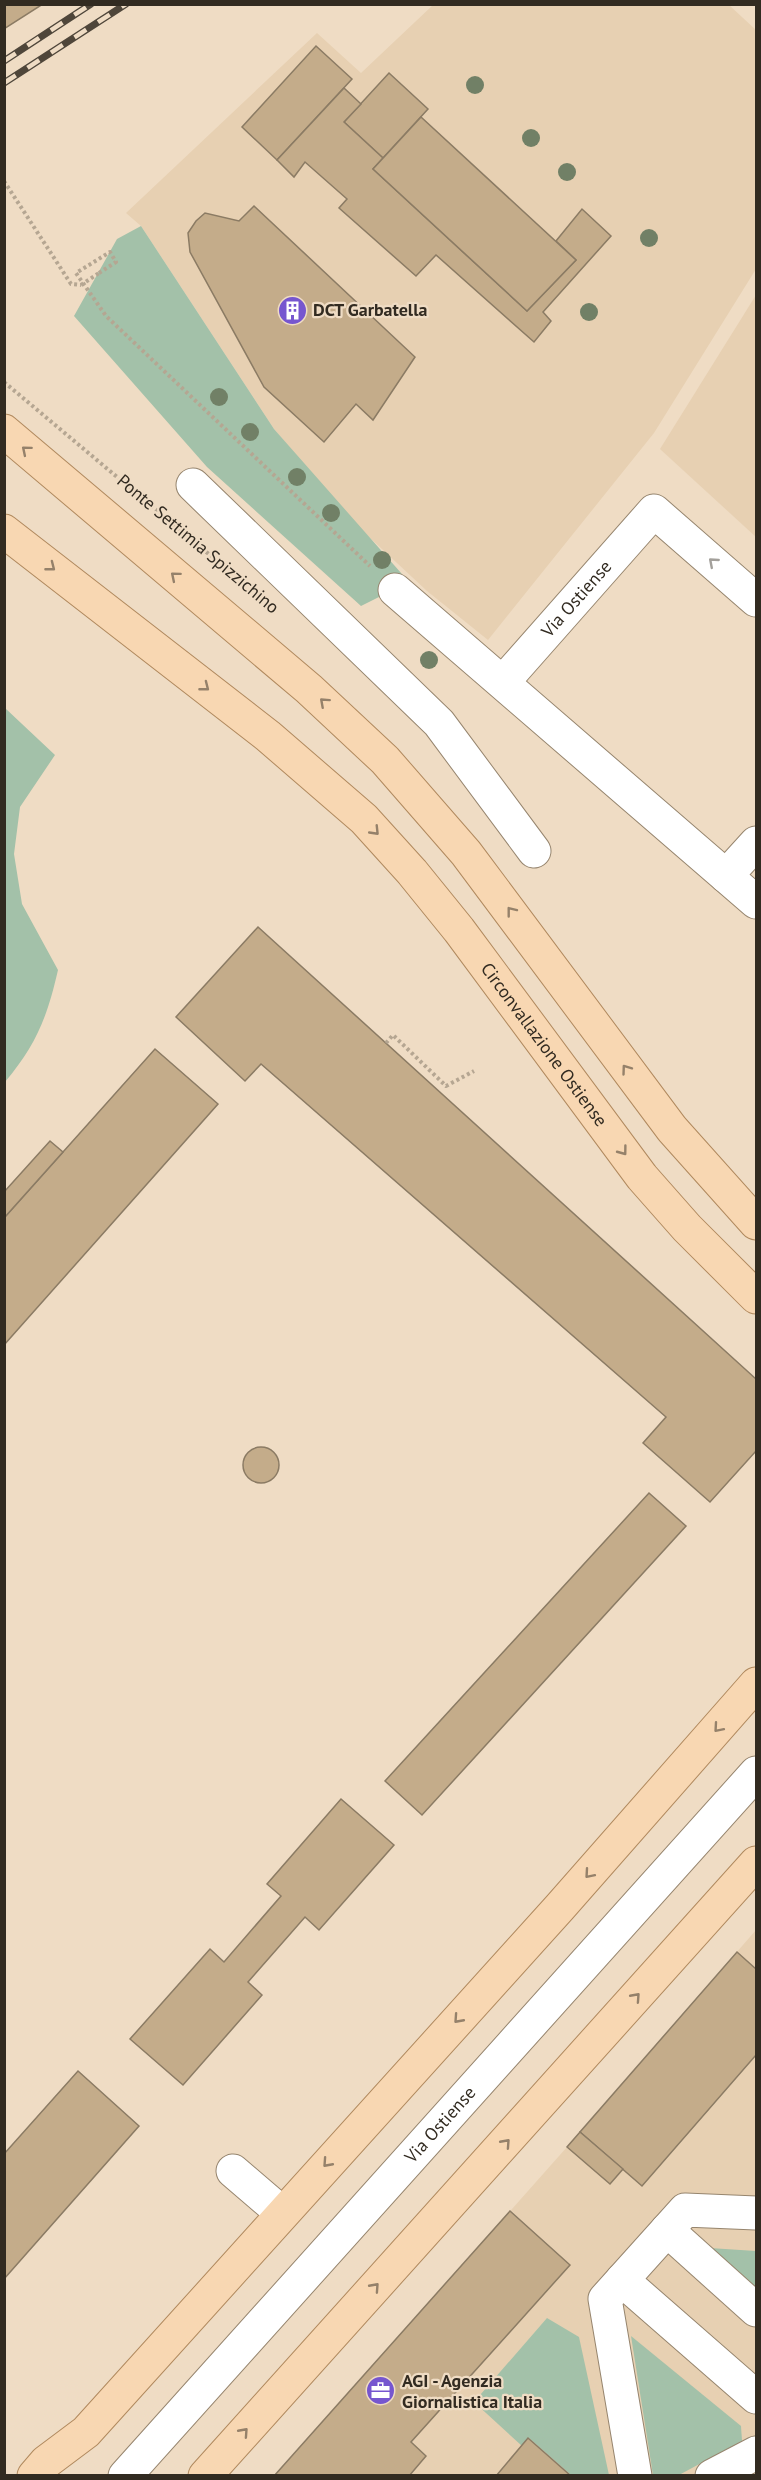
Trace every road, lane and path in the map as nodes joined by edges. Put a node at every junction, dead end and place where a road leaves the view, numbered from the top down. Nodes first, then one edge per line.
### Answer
1 (4, 181) edge
2 (4, 382) edge
3 (4, 431) edge
4 (193, 485) dead end
5 (4, 531) edge
6 (220, 563) dead end
7 (395, 590) joint
8 (756, 600) edge
9 (503, 682) junction
10 (756, 843) edge
11 (534, 851) dead end
12 (726, 876) junction
13 (756, 902) edge
14 (386, 1043) dead end
15 (474, 1071) dead end
16 (756, 1223) edge
17 (756, 1297) edge
18 (756, 1684) edge
19 (756, 1773) edge
20 (756, 1863) edge
21 (233, 2171) dead end
22 (282, 2213) junction
23 (756, 2213) edge
24 (668, 2230) junction
25 (622, 2280) junction
26 (756, 2310) edge
27 (756, 2397) edge
28 (756, 2453) edge
29 (34, 2475) edge
30 (124, 2475) edge
31 (205, 2475) edge
32 (634, 2475) edge
33 (712, 2475) edge

1 - 7 path, bridge
2 - 6 path, Ponte Settimia Spizzichino
16 -> 3 main road
4 - 11 lane
5 -> 17 main road, Circonvallazione Ostiense
7 - 9 lane
8 -> 9 lane, Via Ostiense
9 - 12 lane
10 - 12 lane
12 - 13 lane
14 - 15 path
18 -> 22 main road
19 - 30 lane, Via Ostiense
31 -> 20 main road
21 - 22 lane
22 - 29 main road
23 - 24 lane
24 - 25 lane
24 - 26 lane
25 - 27 lane
25 - 32 lane
28 - 33 lane

